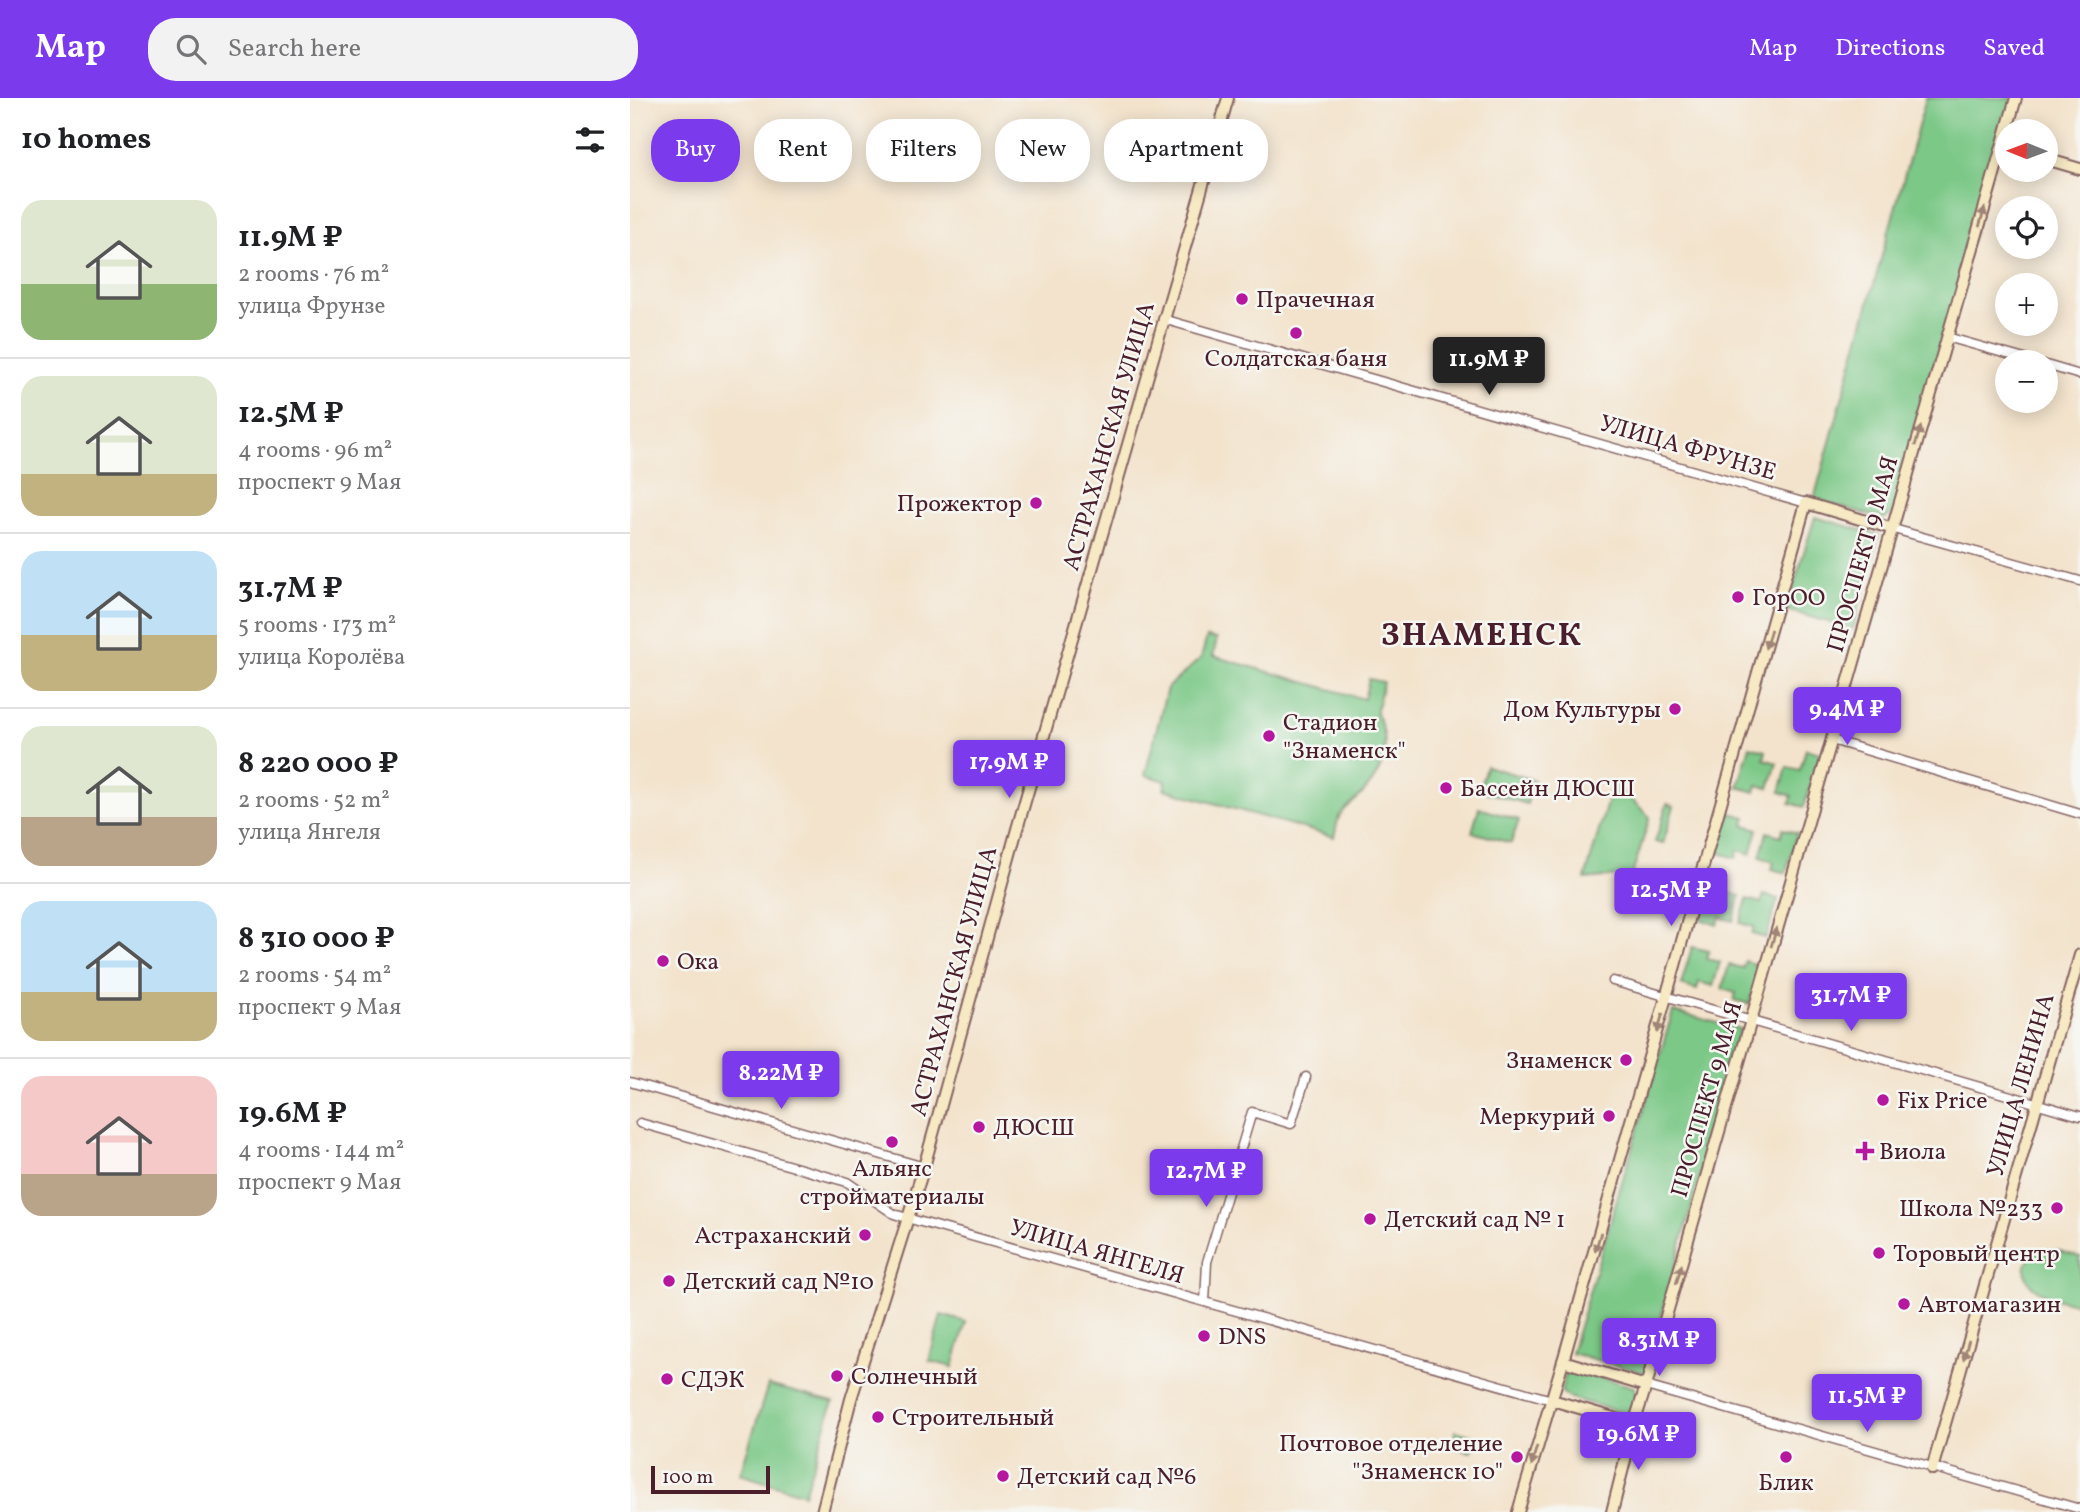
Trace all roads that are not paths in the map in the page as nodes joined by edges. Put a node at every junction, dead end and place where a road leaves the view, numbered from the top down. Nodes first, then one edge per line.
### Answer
1 (1227, 98) edge
2 (2016, 98) edge
3 (2011, 119) edge
4 (2058, 163) edge
5 (2080, 169) edge
6 (1995, 181) edge
7 (1163, 319) junction
8 (1947, 337) junction
9 (1995, 351) edge
10 (2058, 369) edge
11 (2080, 375) edge
12 (1806, 503) junction
13 (1890, 527) junction
14 (2080, 581) edge
15 (1832, 740) junction
16 (2080, 814) edge
17 (2080, 955) edge
18 (1613, 981) dead end
19 (1668, 995) junction
20 (1750, 1019) junction
21 (1306, 1077) dead end
22 (630, 1082) edge
23 (2036, 1103) junction
24 (2080, 1116) edge
25 (640, 1123) dead end
26 (924, 1167) junction
27 (907, 1218) junction
28 (1205, 1302) junction
29 (1563, 1361) junction
30 (1646, 1386) junction
31 (1552, 1400) junction
32 (1634, 1424) junction
33 (1932, 1469) junction
34 (2080, 1509) edge
35 (822, 1512) edge
36 (1518, 1512) edge
37 (1612, 1512) edge

1 - 7 street, АСТРАХАНСКАЯ УЛИЦА
2 - 3 street, ПРОСПЕКТ 9 МАЯ
4 - 5 street
8 -> 6 street, ПРОСПЕКТ 9 МАЯ
7 - 12 street, УЛИЦА ФРУНЗЕ
7 - 26 street, АСТРАХАНСКАЯ УЛИЦА
8 - 9 street
13 -> 8 street, ПРОСПЕКТ 9 МАЯ
10 - 11 street
12 - 13 street, УЛИЦА ФРУНЗЕ
12 -> 19 street
13 - 14 street, УЛИЦА ФРУНЗЕ
13 - 15 street, ПРОСПЕКТ 9 МАЯ
15 - 16 street
20 -> 15 street, ПРОСПЕКТ 9 МАЯ
17 - 23 street, УЛИЦА ЛЕНИНА
18 - 19 street
19 - 20 street
19 -> 29 street
20 - 23 street
30 -> 20 street, ПРОСПЕКТ 9 МАЯ
21 - 28 street
22 - 26 street
23 - 24 street
23 -> 33 street, УЛИЦА ЛЕНИНА
25 - 27 street, УЛИЦА ЯНГЕЛЯ
26 - 27 street, АСТРАХАНСКАЯ УЛИЦА
27 - 28 street, УЛИЦА ЯНГЕЛЯ
27 - 35 street, АСТРАХАНСКАЯ УЛИЦА
28 - 31 street, УЛИЦА ЯНГЕЛЯ
29 - 30 street
29 - 31 street
30 - 32 street, ПРОСПЕКТ 9 МАЯ
30 - 33 street
31 - 32 street
31 -> 36 street
32 - 37 street
33 - 34 street

